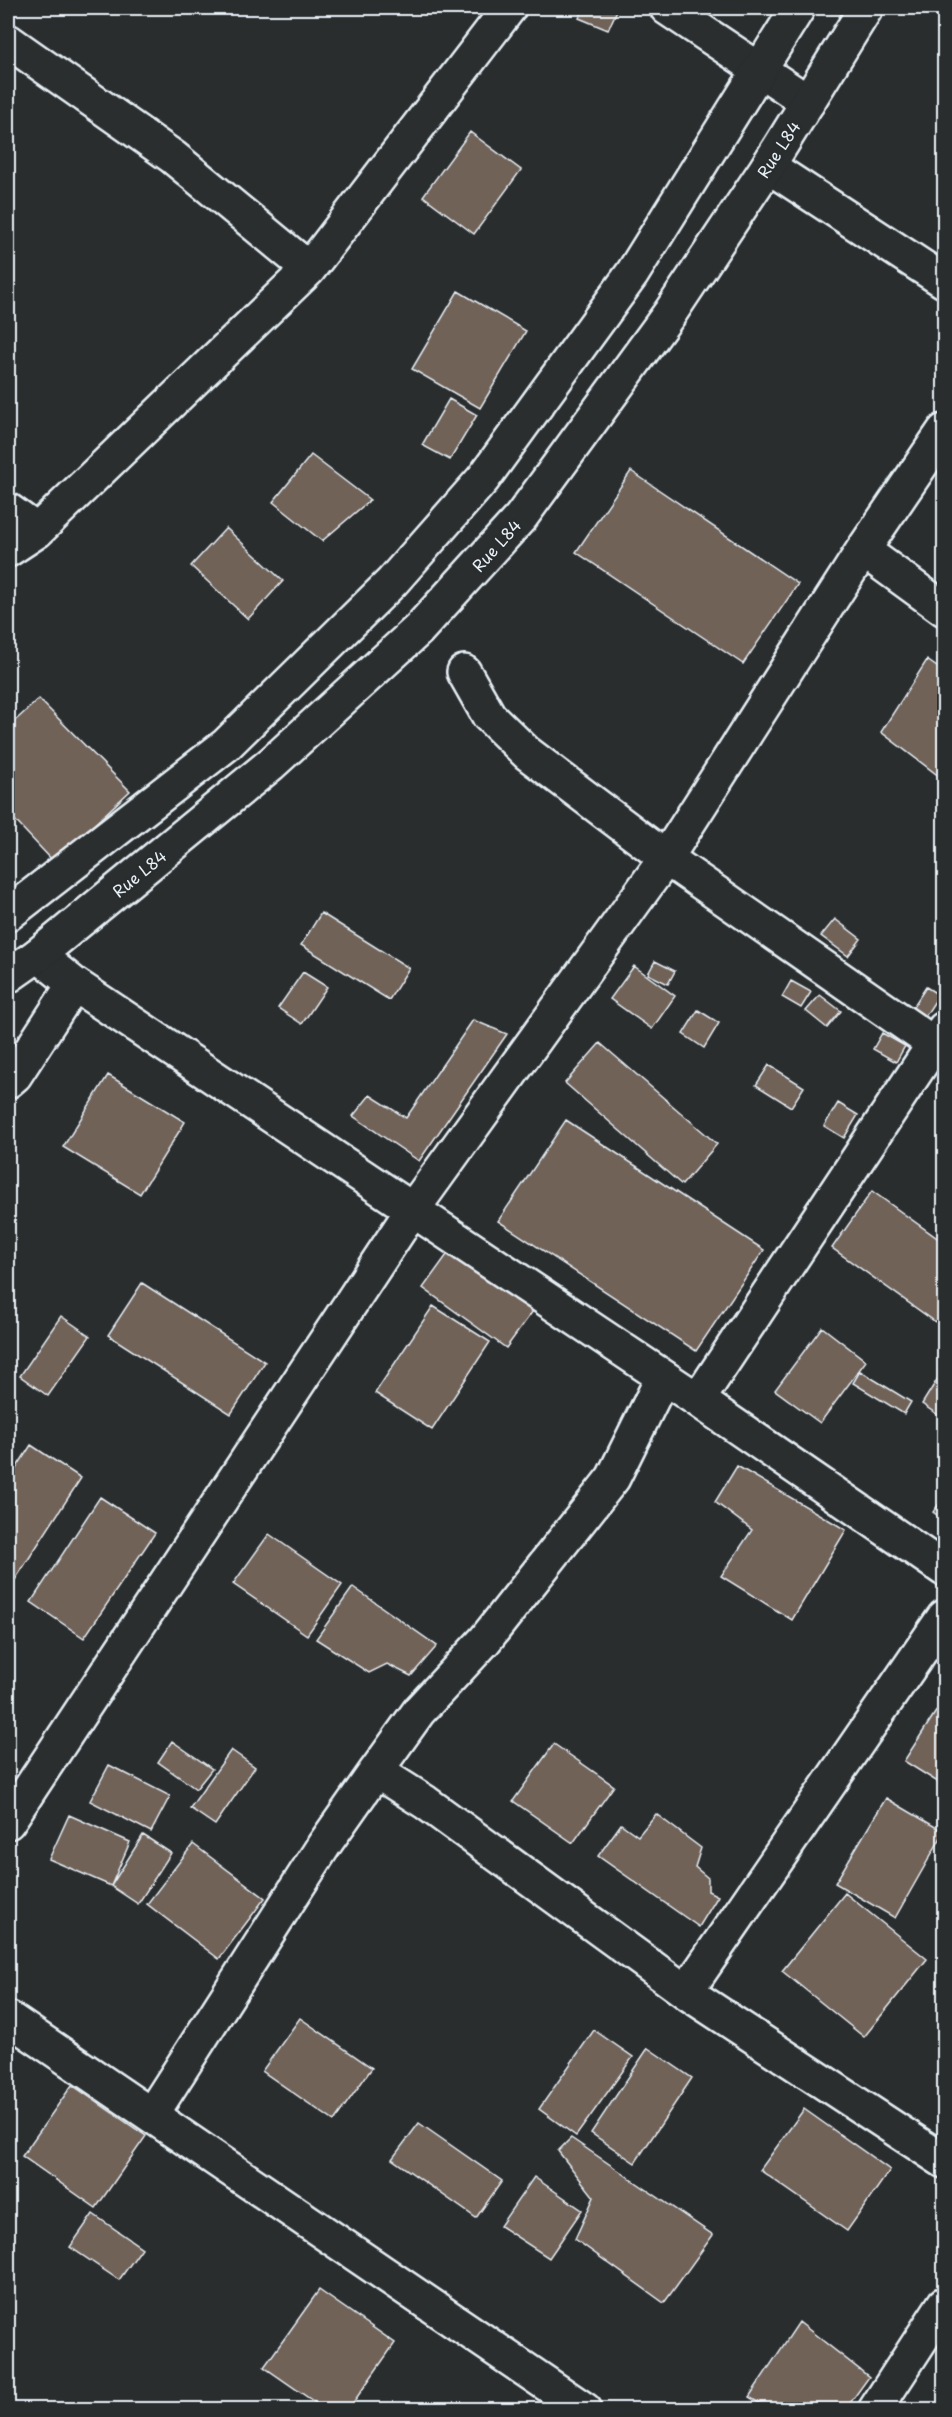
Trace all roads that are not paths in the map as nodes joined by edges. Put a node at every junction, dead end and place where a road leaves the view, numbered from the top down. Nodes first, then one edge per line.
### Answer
1 (508, 8) edge
2 (667, 8) edge
3 (798, 8) edge
4 (866, 8) edge
5 (8, 40) edge
6 (762, 69) junction
7 (808, 102) junction
8 (768, 166) junction
9 (309, 269) junction
10 (945, 281) edge
11 (945, 431) edge
12 (8, 510) edge
13 (37, 531) junction
14 (8, 550) edge
15 (863, 550) junction
16 (945, 609) edge
17 (464, 672) dead end
18 (666, 858) junction
19 (8, 914) edge
20 (38, 955) junction
21 (8, 976) edge
22 (74, 984) junction
23 (939, 1036) edge
24 (8, 1081) edge
25 (413, 1209) junction
26 (663, 1377) junction
27 (698, 1401) junction
28 (945, 1569) edge
29 (945, 1617) edge
30 (376, 1770) junction
31 (8, 1822) edge
32 (686, 1992) junction
33 (8, 2018) edge
34 (152, 2114) junction
35 (945, 2161) edge
36 (945, 2304) edge
37 (585, 2409) edge
38 (875, 2409) edge

1 - 9 street
2 - 6 street
3 - 6 street
4 - 7 street, Rue L84
5 - 9 street
6 - 7 street
6 - 19 street
7 - 8 street, Rue L84
8 - 10 street
8 - 20 street, Rue L84
9 - 13 street
11 - 15 street
12 - 13 street
13 - 14 street
15 - 16 street
15 - 18 street
17 - 18 street
18 - 23 street
18 - 25 street
20 - 21 street, Rue L84
20 - 22 street
22 - 24 street
22 - 25 street
23 - 27 street
25 - 26 street
25 - 31 street
26 - 27 street
26 - 30 street
27 - 28 street
29 - 32 street
30 - 32 street
30 - 34 street
32 - 35 street
33 - 34 street
34 - 37 street
36 - 38 street

